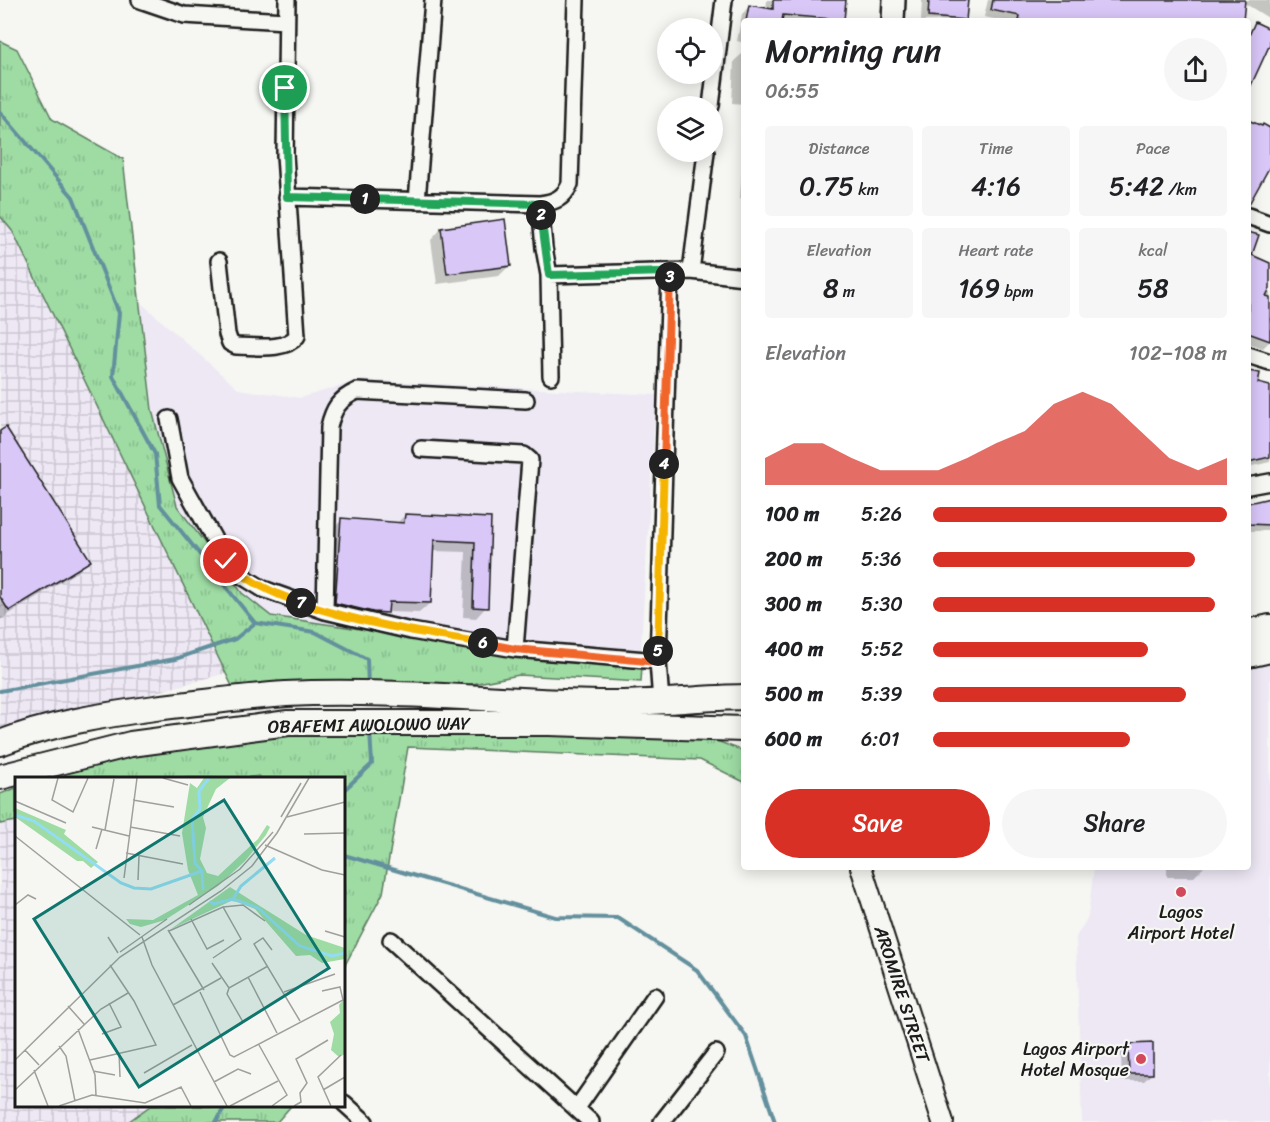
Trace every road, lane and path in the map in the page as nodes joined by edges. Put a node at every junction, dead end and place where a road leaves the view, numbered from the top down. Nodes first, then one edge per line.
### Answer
1 (140, 0) edge
2 (287, 0) edge
3 (433, 0) edge
4 (576, 0) edge
5 (724, 0) edge
6 (881, 0) edge
7 (894, 0) edge
8 (880, 18) edge
9 (893, 18) edge
10 (286, 21) junction
11 (712, 96) edge
12 (705, 162) edge
13 (287, 197) junction
14 (417, 201) junction
15 (540, 204) junction
16 (1251, 216) edge
17 (1268, 219) edge
18 (219, 261) dead end
19 (691, 271) junction
20 (670, 272) junction
21 (549, 275) junction
22 (741, 277) edge
23 (1251, 356) edge
24 (1270, 362) edge
25 (551, 376) dead end
26 (526, 400) dead end
27 (169, 419) dead end
28 (421, 449) dead end
29 (1270, 482) edge
30 (1251, 485) edge
31 (325, 611) junction
32 (1270, 627) edge
33 (1251, 631) edge
34 (515, 649) junction
35 (1270, 650) edge
36 (1251, 654) edge
37 (658, 662) junction
38 (739, 694) edge
39 (661, 702) junction
40 (549, 723) junction
41 (741, 729) edge
42 (7, 737) edge
43 (741, 745) edge
44 (0, 777) edge
45 (862, 870) edge
46 (391, 940) dead end
47 (655, 996) dead end
48 (716, 1053) dead end
49 (345, 1104) edge
50 (577, 1108) junction
51 (365, 1122) edge
52 (591, 1122) edge
53 (662, 1122) edge
54 (943, 1122) edge

1 - 10 street
2 - 10 street
3 - 14 street
4 - 15 street
5 - 11 street
6 - 8 main road
7 - 9 main road
10 - 13 street
12 - 19 street
13 - 14 street
13 - 18 street
14 - 15 street
15 - 21 street
16 - 17 street
19 - 20 street
19 - 22 street
20 - 21 street
20 - 37 street
21 - 25 street
23 - 24 street
26 - 31 street
27 - 31 street
28 - 34 street
29 - 30 street
31 - 34 street
32 - 33 main road
34 - 37 street
35 - 36 main road
37 - 39 street
38 - 39 main road, OBAFEMI AWOLOWO WAY
39 - 42 main road, OBAFEMI AWOLOWO WAY
40 - 41 main road, OBAFEMI AWOLOWO WAY
40 - 43 main road
40 - 44 main road, OBAFEMI AWOLOWO WAY
45 - 54 street, AROMIRE STREET
46 - 50 street
47 - 50 street
48 - 53 street
49 - 51 street
50 - 52 street

